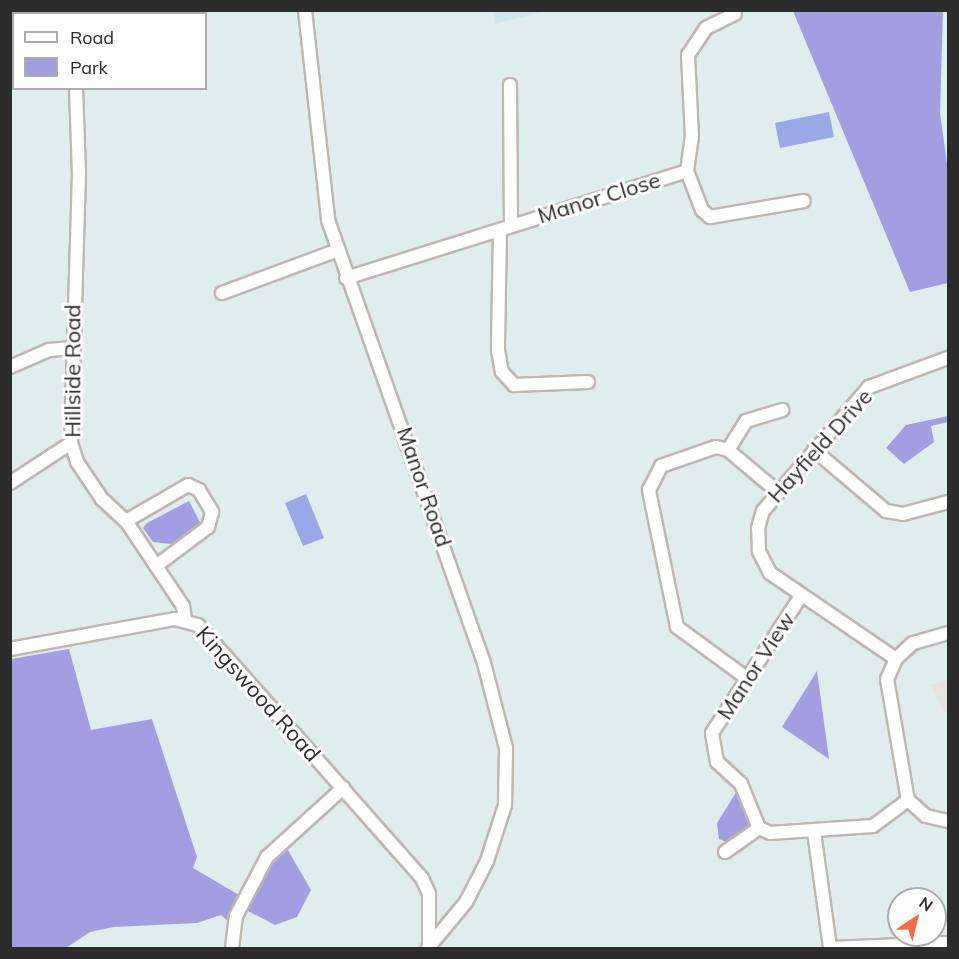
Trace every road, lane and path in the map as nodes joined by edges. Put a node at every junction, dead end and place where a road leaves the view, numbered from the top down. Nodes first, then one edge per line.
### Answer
1 (305, 10) edge
2 (735, 14) dead end
3 (510, 85) dead end
4 (76, 90) edge
5 (687, 171) junction
6 (804, 201) dead end
7 (505, 228) junction
8 (338, 250) junction
9 (346, 278) junction
10 (222, 293) dead end
11 (70, 348) junction
12 (948, 358) edge
13 (10, 367) edge
14 (588, 382) dead end
15 (782, 410) dead end
16 (71, 443) junction
17 (728, 450) junction
18 (814, 450) junction
19 (10, 483) edge
20 (778, 492) junction
21 (948, 502) edge
22 (126, 520) junction
23 (156, 566) junction
24 (801, 596) junction
25 (185, 618) junction
26 (948, 633) edge
27 (10, 650) edge
28 (896, 658) junction
29 (748, 679) junction
30 (343, 788) junction
31 (908, 800) junction
32 (948, 821) edge
33 (759, 828) junction
34 (814, 832) junction
35 (725, 852) dead end
36 (948, 943) edge
37 (232, 948) edge
38 (428, 948) edge
39 (830, 948) edge

1 - 8 street, Manor Road
2 - 5 street, Manor Close
3 - 7 street, Manor Close
4 - 11 street, Hillside Road
5 - 6 street, Manor Close
5 - 7 street, Manor Close
7 - 9 street, Manor Close
7 - 14 street, Manor Close
8 - 9 street, Manor Road
8 - 10 street
9 - 38 street, Manor Road
11 - 13 street
11 - 16 street, Hillside Road
12 - 18 street, Hayfield Drive
15 - 17 street
16 - 19 street
16 - 22 street, Hillside Road
17 - 20 street
17 - 29 street
18 - 20 street, Hayfield Drive
18 - 21 street
20 - 24 street, Hayfield Drive
22 - 23 street, Hillside Road
22 - 23 street
23 - 25 street, Hillside Road
24 - 28 street, Hayfield Drive
24 - 29 street, Manor View
25 - 27 street, Kingswood Road
25 - 30 street, Kingswood Road
26 - 28 street
28 - 31 street
29 - 33 street, Manor View
30 - 37 street
30 - 38 street, Kingswood Road
31 - 32 street
31 - 34 street
33 - 34 street
33 - 35 street
34 - 39 street
36 - 39 street

